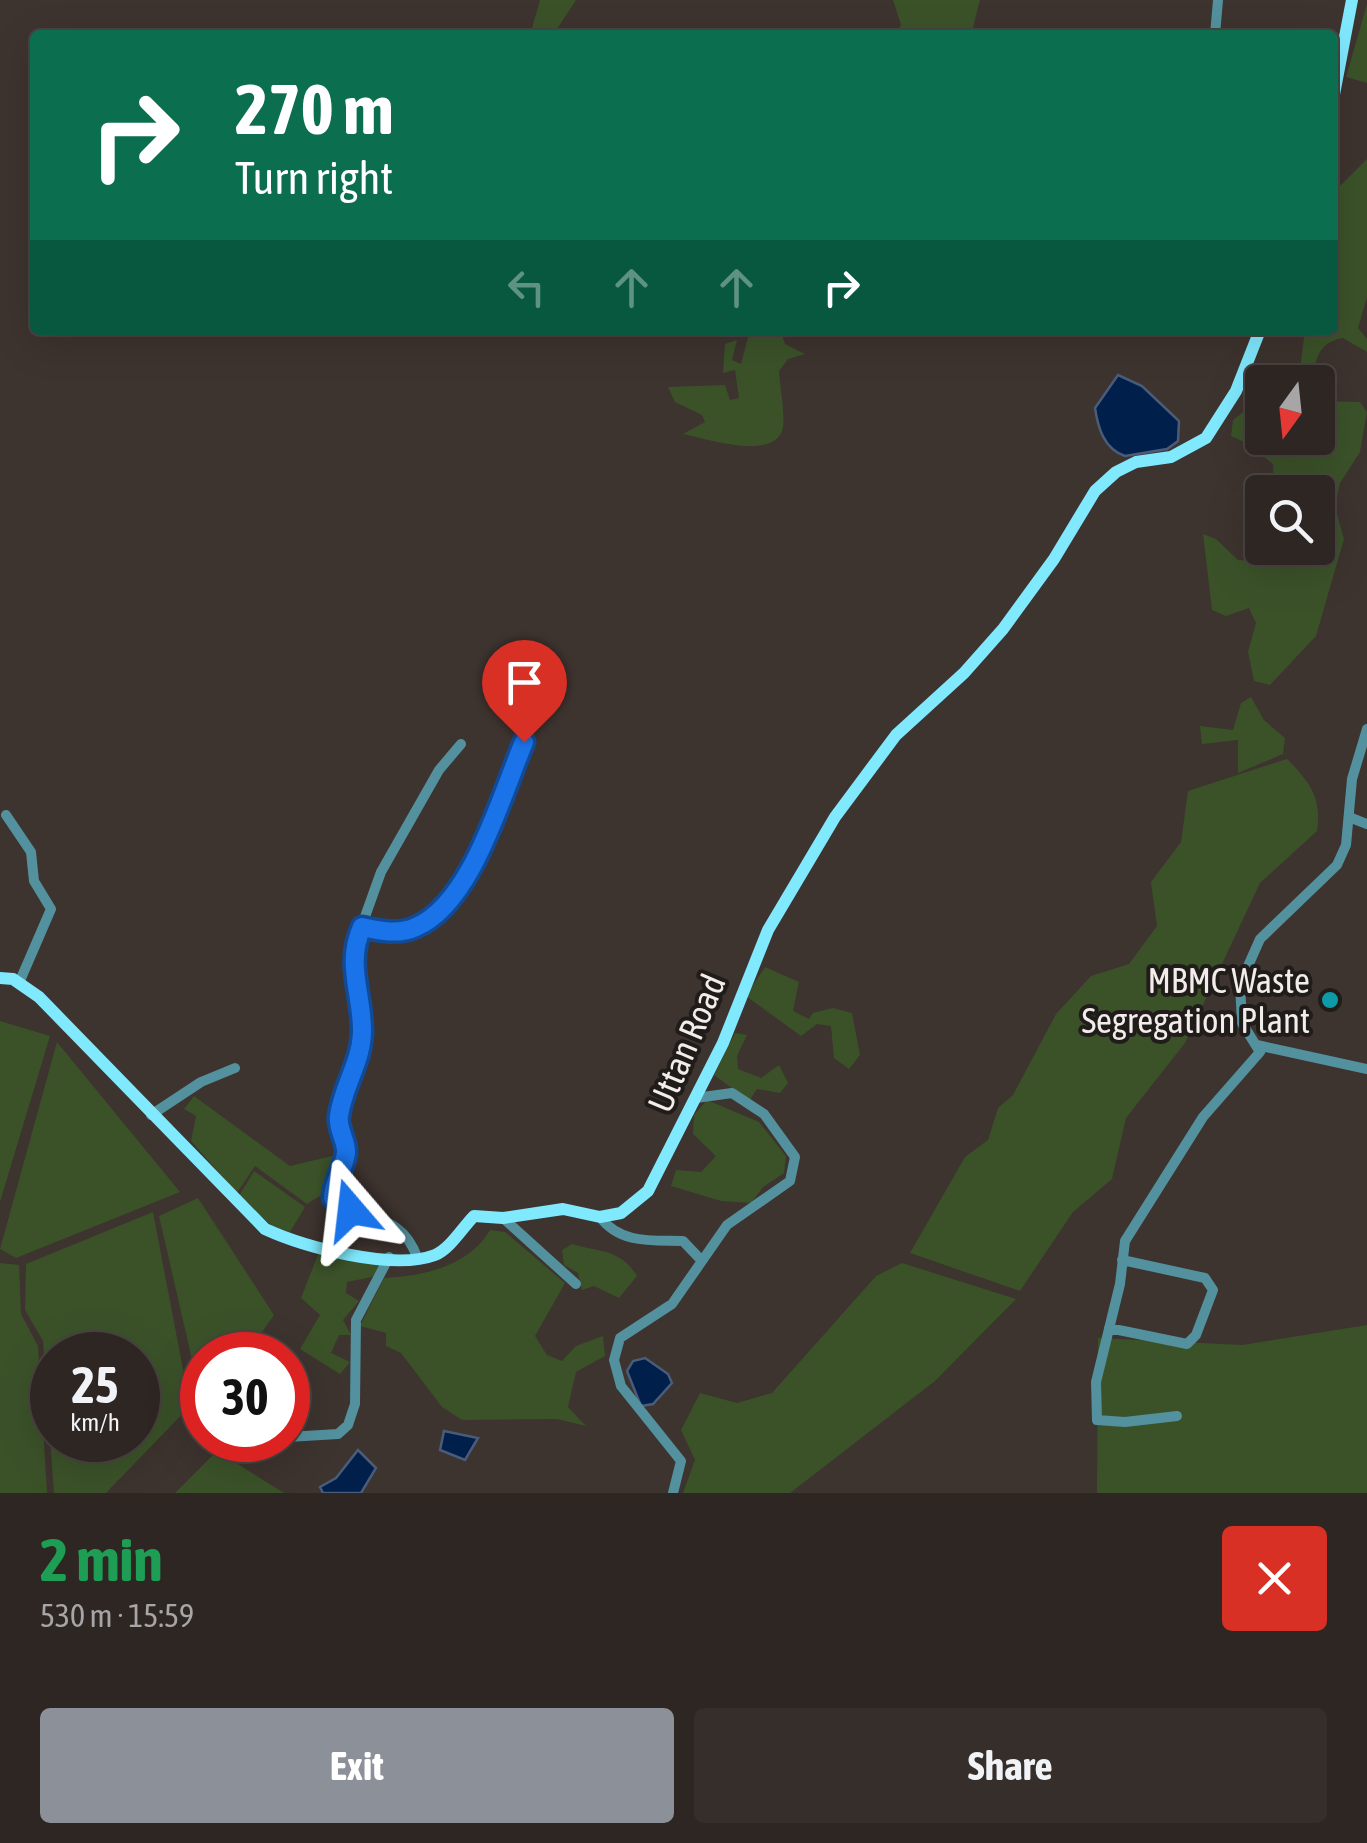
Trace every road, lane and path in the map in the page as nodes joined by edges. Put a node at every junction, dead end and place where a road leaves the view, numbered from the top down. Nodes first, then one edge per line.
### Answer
1 (1218, 0) edge
2 (1352, 0) edge
3 (1215, 30) edge
4 (1338, 74) edge
5 (1258, 335) edge
6 (1367, 729) edge
7 (524, 742) dead end
8 (460, 744) dead end
9 (6, 815) dead end
10 (1350, 817) junction
11 (1367, 824) edge
12 (362, 927) junction
13 (0, 978) edge
14 (19, 983) junction
15 (1252, 1042) junction
16 (235, 1068) dead end
17 (1367, 1070) edge
18 (696, 1098) junction
19 (151, 1115) junction
20 (600, 1217) junction
21 (503, 1218) junction
22 (417, 1257) junction
23 (388, 1258) junction
24 (1122, 1260) junction
25 (702, 1261) junction
26 (576, 1284) dead end
27 (1110, 1328) junction
28 (1176, 1416) dead end
29 (310, 1436) edge
30 (673, 1493) edge

1 - 3 street
2 - 4 main road
5 - 18 main road, Uttan Road
6 - 10 street
7 - 12 street
8 - 12 street
9 - 14 street
10 - 11 street
10 - 15 street
12 - 22 street
13 - 14 main road
14 - 19 main road
15 - 17 street
15 - 24 street
16 - 19 street
18 - 20 main road, Uttan Road
18 - 25 street
19 - 23 main road
20 - 21 main road
20 - 25 street
21 - 22 main road
21 - 26 street
22 - 23 main road
23 - 29 street
24 - 27 street
24 - 27 street
25 - 30 street
27 - 28 street

